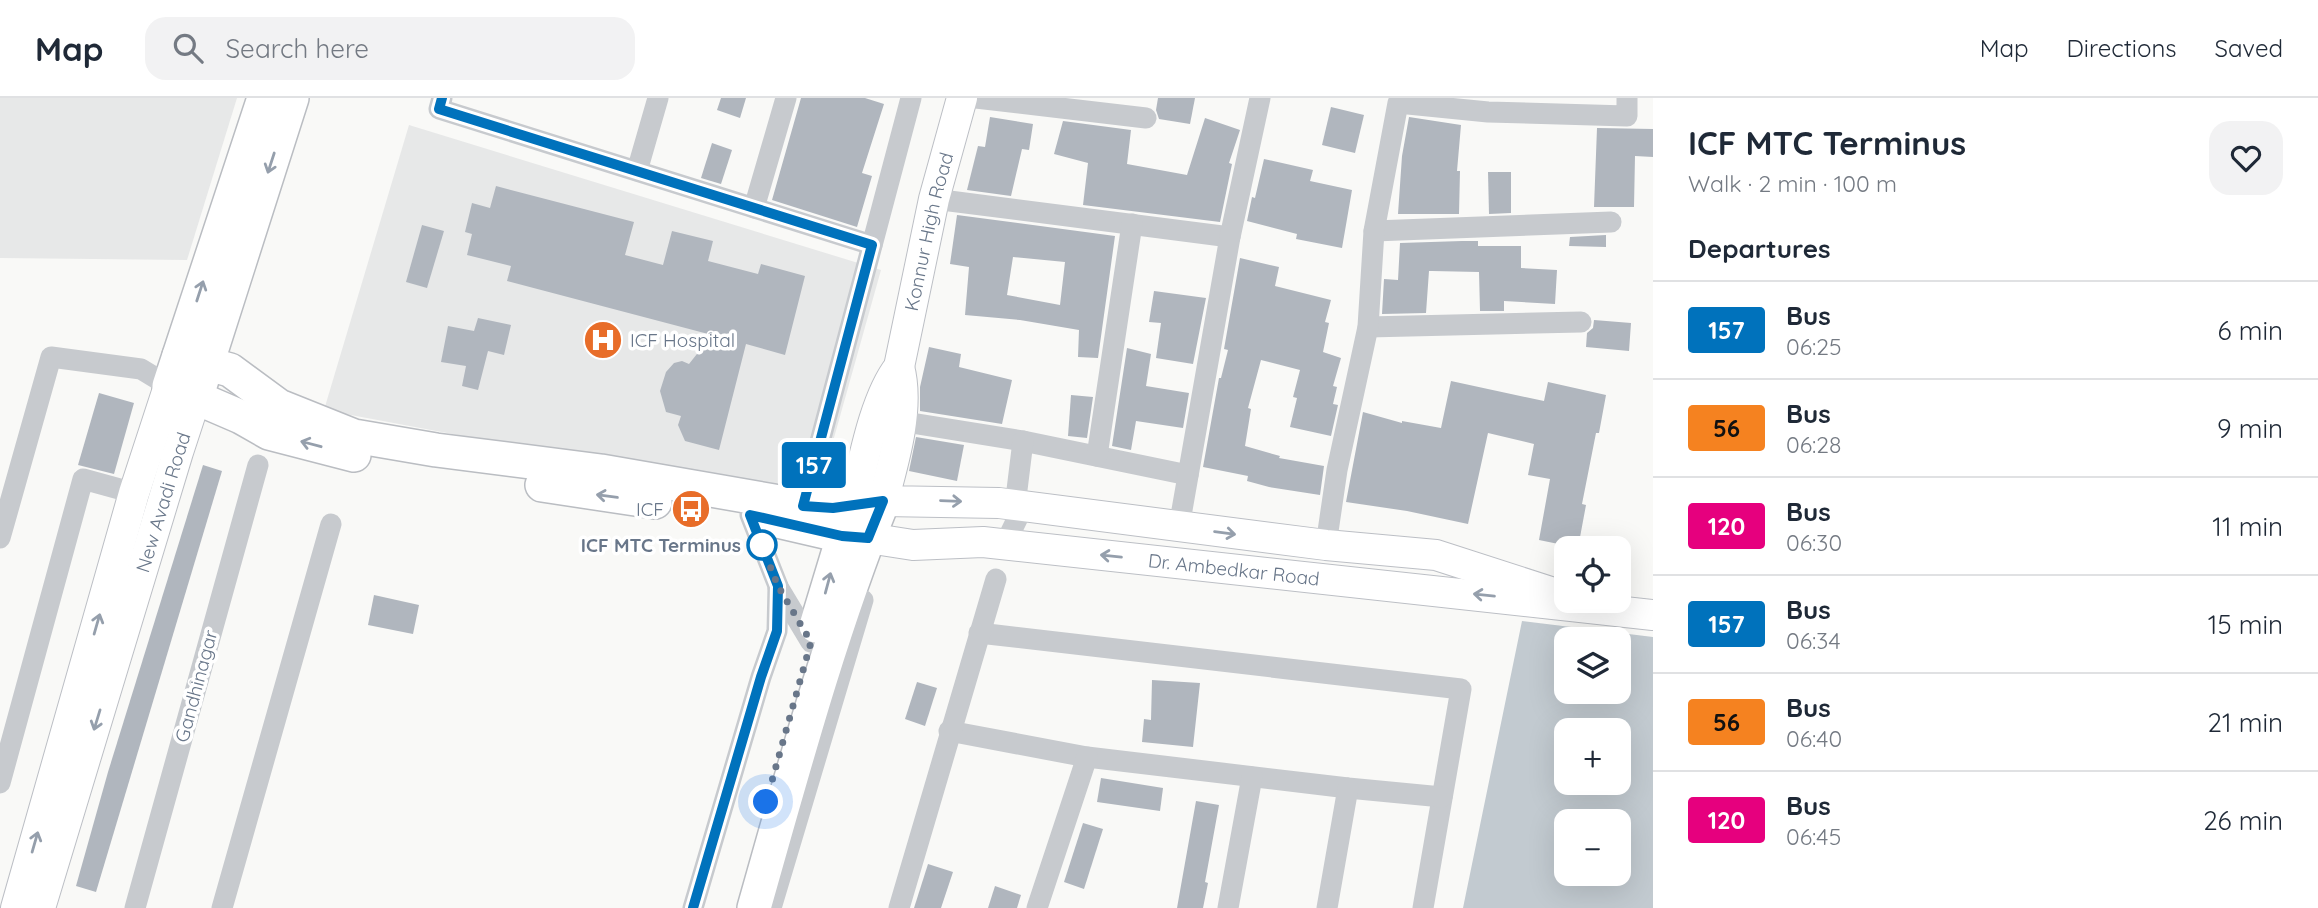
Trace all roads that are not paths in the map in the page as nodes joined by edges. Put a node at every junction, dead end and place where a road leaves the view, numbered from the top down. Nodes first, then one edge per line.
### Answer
1 (264, 98) edge
2 (292, 98) edge
3 (442, 98) edge
4 (658, 98) edge
5 (786, 98) edge
6 (911, 98) edge
7 (962, 98) edge
8 (976, 98) edge
9 (1259, 98) edge
10 (1627, 98) edge
11 (1398, 101) edge
12 (1146, 118) dead end
13 (637, 172) junction
14 (934, 199) junction
15 (754, 208) junction
16 (1611, 222) dead end
17 (1132, 224) junction
18 (1374, 231) junction
19 (1230, 237) junction
20 (872, 245) junction
21 (1581, 322) dead end
22 (1368, 327) junction
23 (899, 367) junction
24 (179, 374) junction
25 (899, 421) junction
26 (1023, 441) junction
27 (1097, 456) junction
28 (258, 465) dead end
29 (1188, 475) junction
30 (134, 493) junction
31 (868, 503) junction
32 (803, 506) junction
33 (1019, 507) junction
34 (750, 515) junction
35 (331, 524) dead end
36 (1179, 527) junction
37 (0, 538) edge
38 (1005, 544) junction
39 (1326, 545) junction
40 (861, 546) junction
41 (996, 579) dead end
42 (778, 586) junction
43 (1554, 593) edge
44 (1554, 601) edge
45 (1631, 611) edge
46 (1653, 615) edge
47 (979, 633) junction
48 (811, 642) junction
49 (949, 731) junction
50 (1087, 757) junction
51 (1252, 777) junction
52 (0, 783) edge
53 (1348, 789) junction
54 (1442, 797) junction
55 (16, 908) edge
56 (40, 908) edge
57 (135, 908) edge
58 (222, 908) edge
59 (693, 908) edge
60 (735, 908) edge
61 (754, 908) edge
62 (771, 908) edge
63 (899, 908) edge
64 (1037, 908) edge
65 (1228, 908) edge
66 (1327, 908) edge
67 (1423, 908) edge

24 -> 1 main road, New Avadi Road
2 -> 24 main road, New Avadi Road
3 - 13 street
4 - 13 street
5 - 15 street
6 - 20 street
7 - 14 main road, Konnur High Road
8 - 12 street
9 - 19 street
10 - 11 street
11 - 18 street
13 - 15 street
14 - 17 street
14 - 23 main road, Konnur High Road
15 - 20 street
16 - 18 street
17 - 19 street
17 - 27 street
18 - 22 street
19 - 29 street
20 - 32 street
21 - 22 street
22 - 39 street
23 - 25 main road, Konnur High Road
23 - 31 main road, Konnur High Road
24 - 30 main road, New Avadi Road
24 - 32 main road
34 -> 24 main road
24 - 37 street
24 -> 56 main road, New Avadi Road
25 - 26 street
25 - 31 main road, Konnur High Road
26 - 27 street
26 - 33 street
27 - 29 street
28 - 57 street, Gandhinagar
29 - 36 street
30 - 52 street
55 -> 30 main road, New Avadi Road
31 - 32 main road
31 -> 33 main road, Dr. Ambedkar Road
31 - 40 main road
33 - 36 main road, Dr. Ambedkar Road
33 - 38 street
34 - 40 main road
34 - 42 street
35 - 58 street
36 -> 39 main road, Dr. Ambedkar Road
38 - 40 main road, Dr. Ambedkar Road
44 -> 38 main road, Dr. Ambedkar Road
39 - 43 main road, Dr. Ambedkar Road
48 -> 40 main road
40 - 61 main road
40 - 62 street
41 - 47 street
42 - 48 street
42 - 59 street
45 - 46 main road, Dr. Ambedkar Road
47 - 49 street
47 - 54 street
48 - 60 main road
49 - 50 street
49 - 63 street
50 - 51 street
50 - 64 street
51 - 53 street
51 - 65 street
53 - 54 street
53 - 66 street
54 - 67 street

